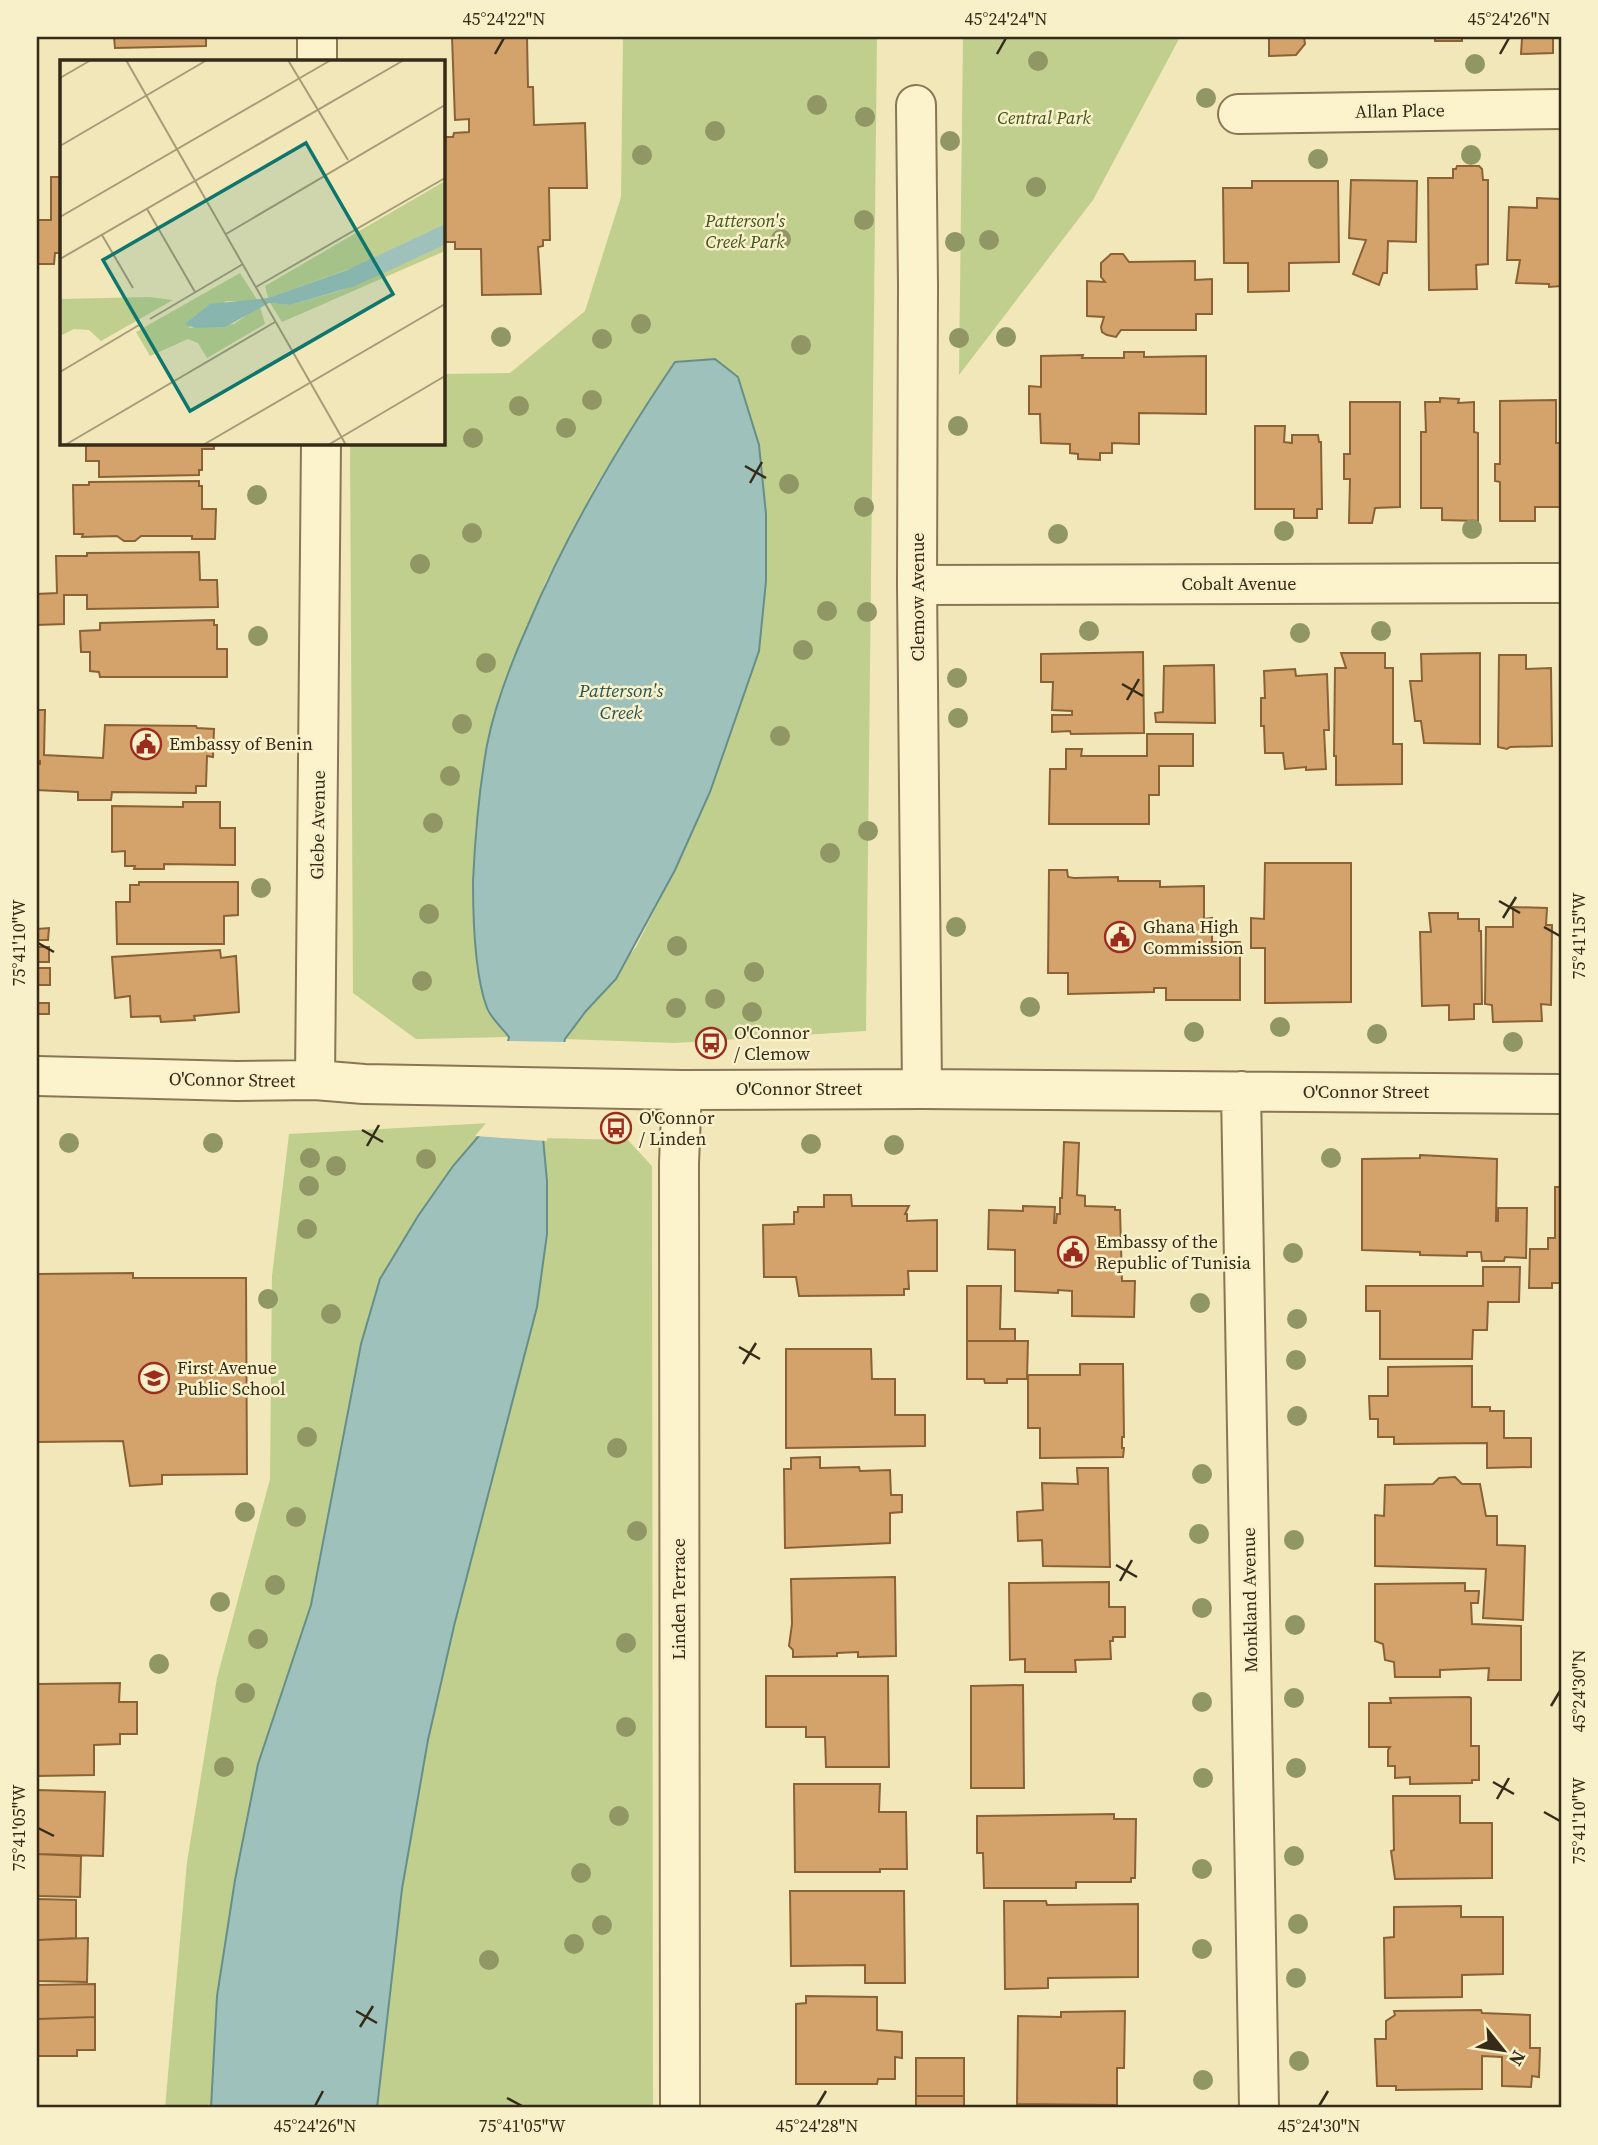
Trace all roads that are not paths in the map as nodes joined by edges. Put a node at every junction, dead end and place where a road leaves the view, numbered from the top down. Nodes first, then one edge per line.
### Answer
1 (317, 37) edge
2 (317, 60) edge
3 (916, 106) dead end
4 (1561, 109) edge
5 (1238, 114) dead end
6 (321, 444) edge
7 (1561, 583) edge
8 (917, 585) junction
9 (37, 1076) edge
10 (315, 1080) junction
11 (922, 1088) junction
12 (682, 1090) junction
13 (1241, 1091) junction
14 (1561, 1094) edge
15 (680, 2108) edge
16 (1259, 2108) edge

1 - 2 street
3 - 8 street, Clemow Avenue
4 - 5 street, Allan Place
6 - 10 street, Glebe Avenue
7 - 8 street, Cobalt Avenue
8 - 11 street, Clemow Avenue
9 - 10 street, O'Connor Street
10 - 12 street, O'Connor Street
11 - 12 street, O'Connor Street
11 - 13 street, O'Connor Street
12 - 15 street, Linden Terrace
13 - 14 street, O'Connor Street
13 - 16 street, Monkland Avenue

